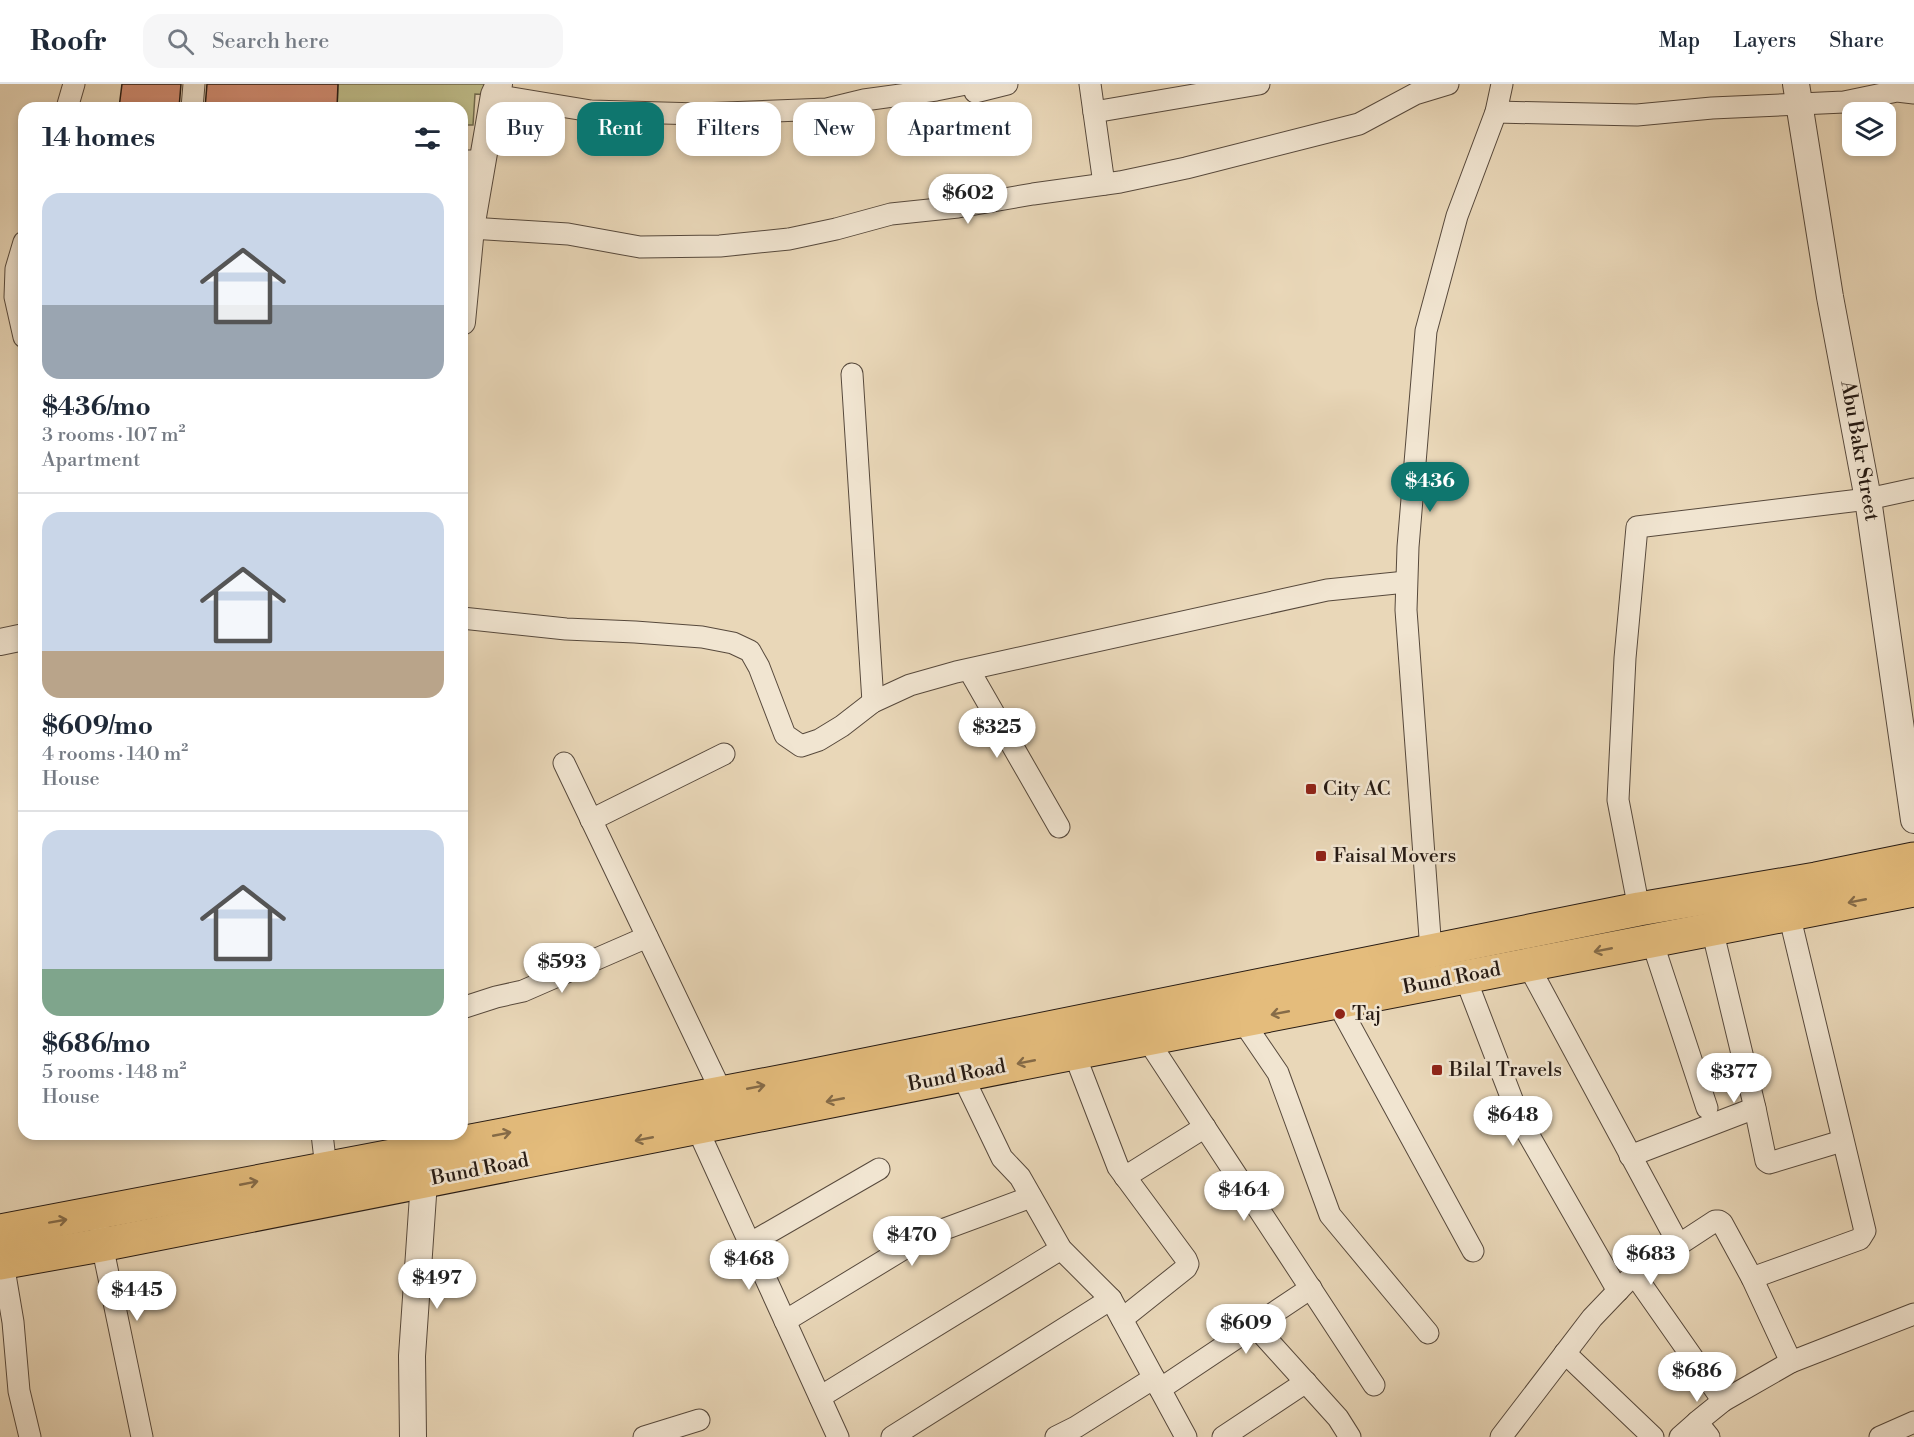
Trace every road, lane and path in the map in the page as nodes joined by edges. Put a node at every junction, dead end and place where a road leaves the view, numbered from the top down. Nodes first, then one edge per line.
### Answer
1 (74, 84) edge
2 (194, 84) edge
3 (966, 84) edge
4 (973, 84) edge
5 (1007, 84) edge
6 (1090, 84) edge
7 (1259, 84) edge
8 (1448, 84) edge
9 (1502, 84) edge
10 (1892, 88) edge
11 (496, 89) edge
12 (862, 92) edge
13 (1914, 93) edge
14 (1798, 94) edge
15 (69, 102) edge
16 (192, 102) edge
17 (1094, 112) junction
18 (1496, 112) junction
19 (472, 161) edge
20 (1104, 184) junction
21 (471, 228) junction
22 (468, 259) edge
23 (18, 262) edge
24 (18, 309) edge
25 (852, 374) dead end
26 (1914, 489) edge
27 (1868, 499) junction
28 (1406, 582) junction
29 (468, 619) edge
30 (18, 638) edge
31 (0, 642) edge
32 (969, 670) junction
33 (873, 702) junction
34 (724, 754) dead end
35 (564, 763) dead end
36 (591, 820) junction
37 (1914, 820) edge
38 (1059, 827) dead end
39 (1914, 859) edge
40 (1914, 890) edge
41 (1640, 909) junction
42 (1789, 914) junction
43 (1712, 929) junction
44 (647, 937) junction
45 (1652, 941) junction
46 (1431, 951) junction
47 (1528, 965) junction
48 (1465, 977) junction
49 (1337, 1002) junction
50 (468, 1006) edge
51 (1242, 1020) junction
52 (1147, 1039) junction
53 (1074, 1053) junction
54 (962, 1075) junction
55 (722, 1093) junction
56 (1707, 1108) dead end
57 (1755, 1108) junction
58 (1205, 1127) junction
59 (697, 1128) junction
60 (468, 1134) edge
61 (323, 1140) edge
62 (428, 1141) edge
63 (1842, 1141) junction
64 (1630, 1156) junction
65 (326, 1168) junction
66 (879, 1169) dead end
67 (1125, 1177) junction
68 (424, 1181) junction
69 (1031, 1197) junction
70 (99, 1230) junction
71 (749, 1244) junction
72 (1679, 1245) junction
73 (1061, 1249) junction
74 (1473, 1251) dead end
75 (1, 1252) edge
76 (1634, 1274) junction
77 (1752, 1278) junction
78 (1311, 1288) junction
79 (1618, 1291) junction
80 (1111, 1299) junction
81 (1914, 1314) edge
82 (1122, 1319) junction
83 (785, 1321) junction
84 (1255, 1326) junction
85 (1428, 1333) dead end
86 (8, 1351) edge
87 (1565, 1353) junction
88 (1791, 1362) junction
89 (1306, 1382) junction
90 (1157, 1384) junction
91 (1374, 1385) dead end
92 (820, 1397) junction
93 (1723, 1401) junction
94 (699, 1420) dead end
95 (1914, 1422) edge
96 (1703, 1430) edge
97 (832, 1435) edge
98 (1180, 1435) edge
99 (30, 1437) edge
100 (142, 1437) edge
101 (413, 1437) edge
102 (644, 1437) edge
103 (892, 1437) edge
104 (1056, 1437) edge
105 (1223, 1437) edge
106 (1350, 1437) edge
107 (1501, 1437) edge
108 (1653, 1437) edge
109 (1680, 1437) edge
110 (1880, 1437) edge

1 - 15 street
2 - 16 street
3 - 12 street
4 - 5 street
6 - 17 street
7 - 17 street
8 - 20 street
9 - 18 street
10 - 13 street
10 - 14 street
11 - 12 street
11 - 19 street
14 - 18 street
14 - 27 street, Abu Bakr Street
17 - 20 street
18 - 28 street
19 - 21 street
20 - 21 street
21 - 22 street
23 - 24 street
25 - 33 street
26 - 27 street
27 - 37 street, Abu Bakr Street
27 - 41 street
28 - 32 street
28 - 46 street
29 - 33 street
30 - 31 street
32 - 33 street
32 - 38 street
34 - 36 street
35 - 36 street
36 - 44 street
39 - 41 main road, Bund Road
40 -> 42 main road, Bund Road
41 - 46 main road, Bund Road
42 - 43 main road, Bund Road
42 - 63 street
43 - 45 main road, Bund Road
43 - 57 street
44 - 50 street
44 - 55 street
45 -> 47 main road, Bund Road
45 - 56 street
55 -> 46 main road, Bund Road
47 - 48 main road, Bund Road
47 - 64 street
48 - 49 main road, Bund Road
48 - 79 street
49 -> 51 main road, Bund Road
49 - 74 street
51 - 52 main road, Bund Road
51 - 85 street
52 - 53 main road, Bund Road
52 - 58 street
53 -> 54 main road, Bund Road
53 - 67 street
54 -> 59 main road, Bund Road
54 - 69 street
60 -> 55 main road, Bund Road
57 - 63 street
57 - 64 street
58 - 67 street
58 - 78 street
59 -> 68 main road, Bund Road
59 - 71 street
61 - 65 street
62 - 65 main road, Bund Road
63 - 77 street
64 - 72 street
70 -> 65 main road, Bund Road
66 - 71 street
67 - 82 street
68 - 70 main road, Bund Road
68 - 101 street
69 - 73 street
69 - 83 street
70 - 75 main road, Bund Road
70 - 100 street
71 - 83 street
72 - 76 street
72 - 77 street
73 - 80 street
73 - 92 street
75 - 86 street
76 - 79 street
76 - 93 street
77 - 88 street
78 - 84 street
78 - 91 street
79 - 87 street
80 - 82 street
80 - 103 street
81 - 88 street
82 - 90 street
83 - 92 street
84 - 89 street
84 - 90 street
86 - 99 street
87 - 107 street
87 - 108 street
88 - 93 street
89 - 105 street
89 - 106 street
90 - 98 street
90 - 104 street
92 - 97 street
93 - 96 street
94 - 102 street
95 - 110 street
96 - 109 street

